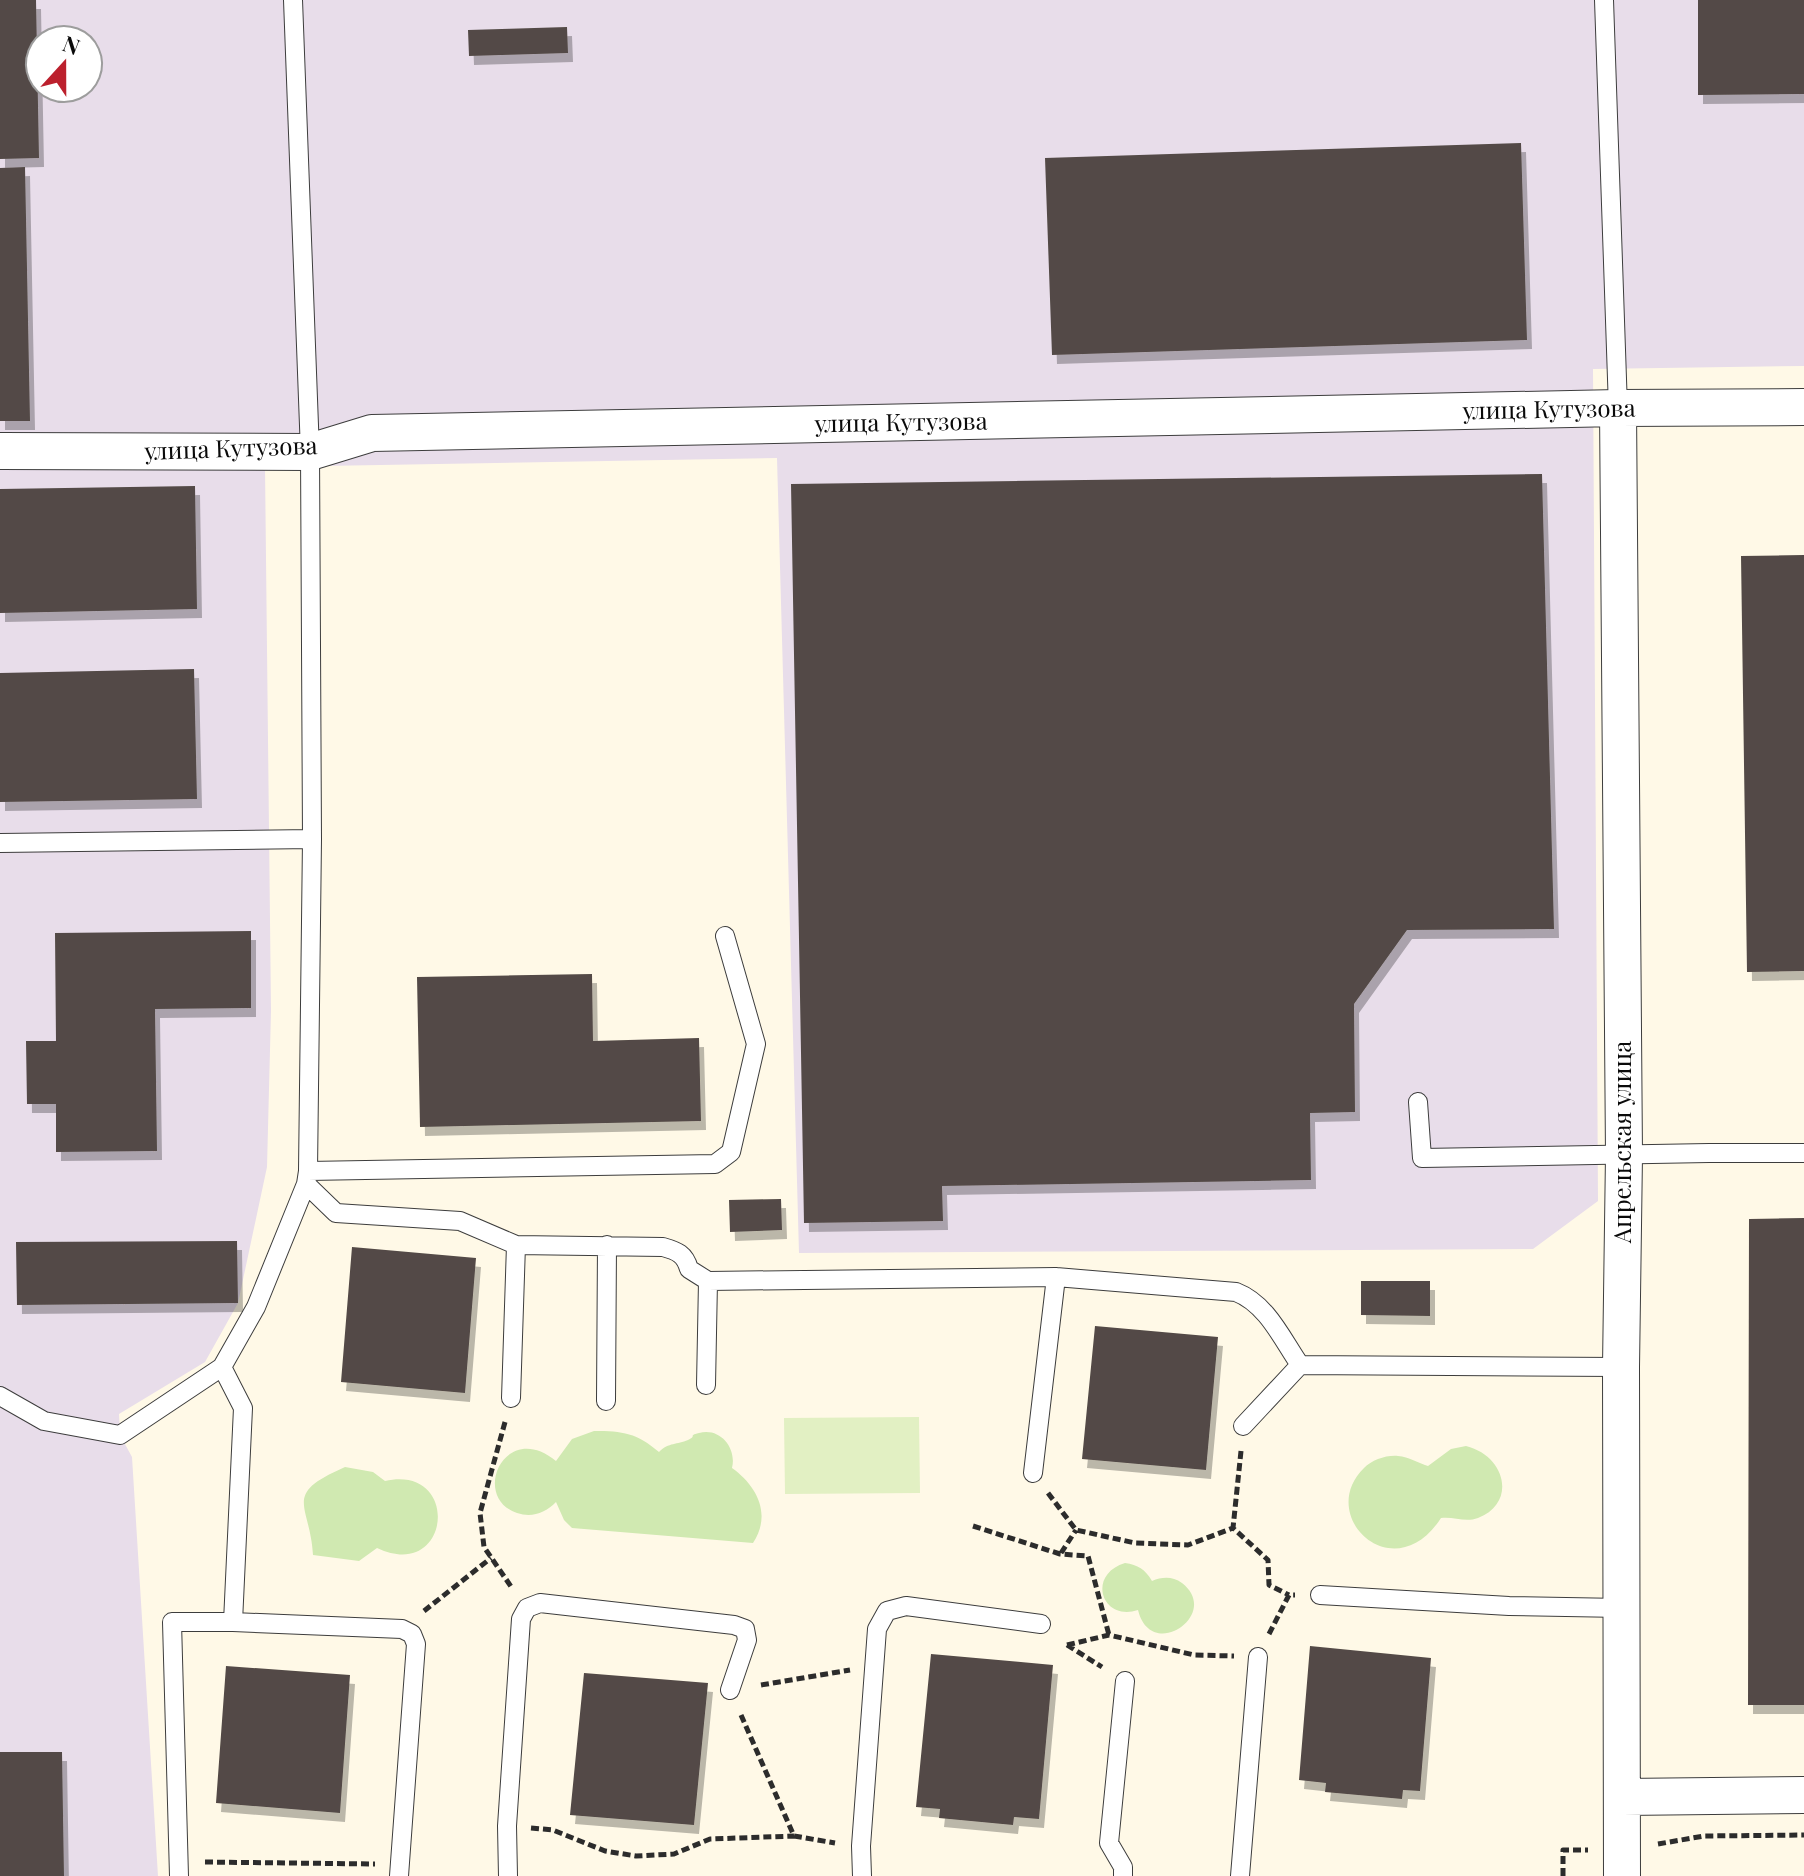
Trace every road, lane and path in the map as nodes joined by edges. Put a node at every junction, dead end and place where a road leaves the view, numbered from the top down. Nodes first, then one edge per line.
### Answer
1 (293, 0) edge
2 (1604, 0) edge
3 (1804, 407) edge
4 (1618, 408) junction
5 (0, 451) edge
6 (310, 452) junction
7 (312, 839) junction
8 (0, 843) edge
9 (725, 936) dead end
10 (1418, 1102) dead end
11 (1804, 1153) edge
12 (1624, 1155) junction
13 (307, 1177) junction
14 (516, 1245) junction
15 (607, 1245) junction
16 (1056, 1277) junction
17 (708, 1281) junction
18 (1300, 1365) junction
19 (222, 1367) junction
20 (1621, 1367) junction
21 (706, 1385) dead end
22 (0, 1396) edge
23 (511, 1398) joint
24 (606, 1401) dead end
25 (1243, 1426) joint
26 (1033, 1473) joint
27 (973, 1526) dead end
28 (1233, 1528) junction
29 (1076, 1530) junction
30 (1060, 1554) junction
31 (491, 1558) junction
32 (1289, 1595) junction
33 (1320, 1595) joint
34 (527, 1608) junction
35 (1622, 1608) junction
36 (233, 1622) junction
37 (1041, 1624) joint
38 (402, 1629) junction
39 (1109, 1635) junction
40 (1067, 1645) junction
41 (1258, 1657) junction
42 (874, 1665) junction
43 (1125, 1681) joint
44 (730, 1690) junction
45 (1804, 1795) edge
46 (1623, 1797) junction
47 (507, 1826) junction
48 (1804, 1835) edge
49 (794, 1836) junction
50 (861, 1846) junction
51 (1563, 1850) dead end
52 (1623, 1863) edge
53 (178, 1869) edge
54 (399, 1870) edge
55 (508, 1876) edge
56 (862, 1876) edge
57 (1123, 1876) edge
58 (1240, 1876) edge
59 (1563, 1876) edge

1 - 6 lane
2 - 4 lane
3 - 4 street, улица Кутузова
4 - 6 street, улица Кутузова
4 - 12 street, Апрельская улица
5 - 6 street, улица Кутузова
6 - 7 lane
7 - 8 lane
7 - 13 lane
9 - 13 lane
10 - 12 lane
11 - 12 lane
12 - 20 street, Апрельская улица
13 - 14 lane
13 - 19 lane
14 - 15 lane
14 - 23 lane
15 - 17 lane
15 - 24 lane
16 - 17 lane
16 - 18 lane
16 - 26 lane
17 - 21 lane
18 - 20 lane
18 - 25 lane
19 - 22 lane
19 - 36 lane
20 - 35 street, Апрельская улица
23 - 31 path
25 - 28 path
26 - 29 path
27 - 30 path
28 - 29 path
28 - 32 path
29 - 30 path
30 - 39 path
31 - 34 path
31 - 38 path
32 - 33 path
32 - 41 path
33 - 35 lane
34 - 44 lane
34 - 47 lane
35 - 46 street, Апрельская улица
36 - 38 lane
36 - 53 lane
37 - 40 path
37 - 42 lane
38 - 54 lane
39 - 40 path
39 - 41 path
40 - 43 path
41 - 58 lane
42 - 44 path
42 - 50 lane
43 - 57 lane
44 - 49 path
45 - 46 street
46 - 52 street, Апрельская улица
47 - 49 path
47 - 55 lane
48 - 52 path
49 - 50 path
50 - 56 lane
51 - 59 path
53 - 54 path

